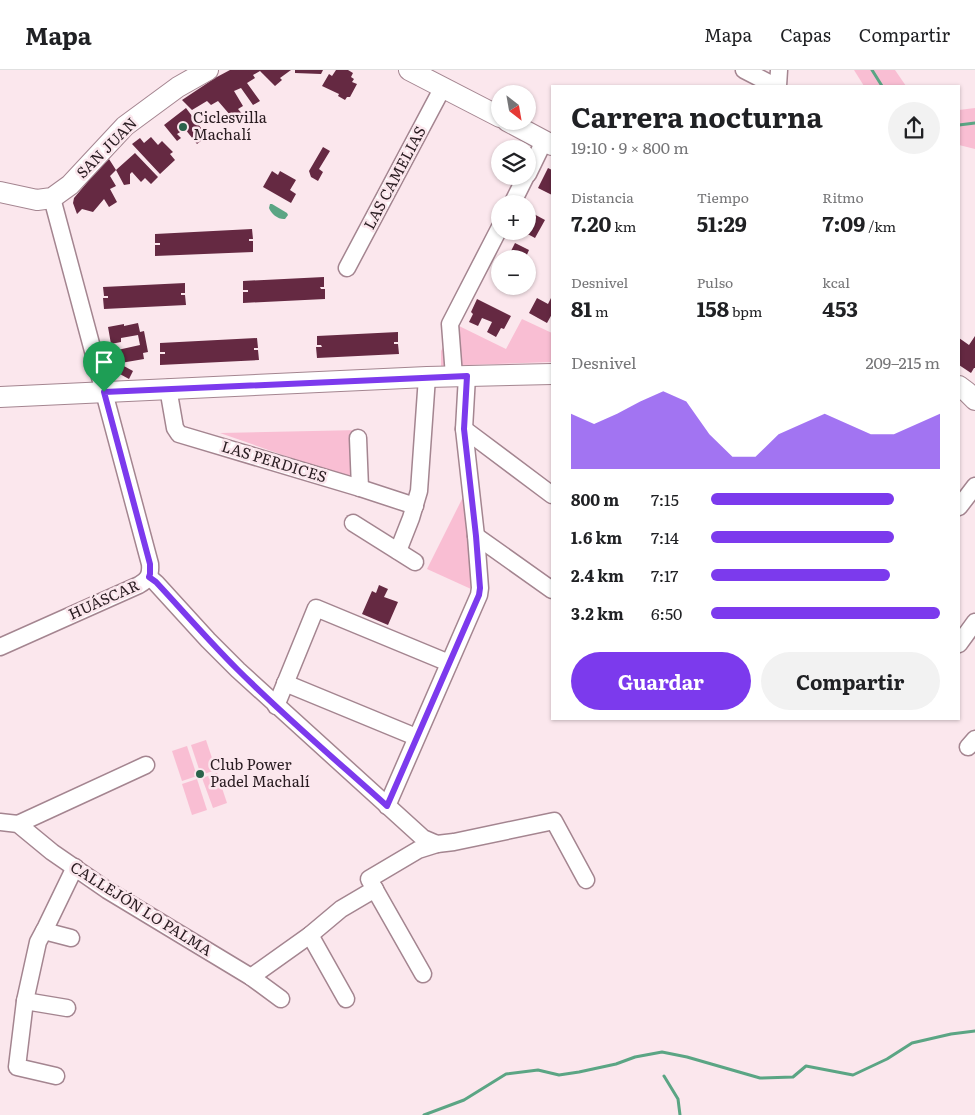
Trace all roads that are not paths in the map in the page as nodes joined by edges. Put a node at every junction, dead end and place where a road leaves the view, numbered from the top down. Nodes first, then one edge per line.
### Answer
1 (208, 70) edge
2 (409, 70) edge
3 (744, 70) edge
4 (779, 70) edge
5 (775, 85) edge
6 (777, 85) edge
7 (443, 87) junction
8 (491, 113) edge
9 (524, 130) edge
10 (548, 143) edge
11 (536, 161) edge
12 (0, 192) edge
13 (52, 198) junction
14 (493, 240) edge
15 (347, 268) dead end
16 (551, 374) edge
17 (461, 376) junction
18 (427, 377) junction
19 (960, 387) edge
20 (168, 388) junction
21 (104, 392) junction
22 (0, 397) edge
23 (960, 400) edge
24 (975, 400) edge
25 (975, 407) edge
26 (464, 429) junction
27 (358, 438) dead end
28 (975, 486) edge
29 (360, 488) junction
30 (551, 494) edge
31 (415, 506) junction
32 (960, 506) edge
33 (353, 523) dead end
34 (476, 536) junction
35 (398, 551) junction
36 (415, 562) dead end
37 (149, 577) junction
38 (551, 589) edge
39 (975, 622) edge
40 (960, 643) edge
41 (0, 647) edge
42 (450, 663) junction
43 (285, 683) junction
44 (276, 706) junction
45 (416, 737) junction
46 (146, 765) dead end
47 (387, 806) junction
48 (5, 821) edge
49 (437, 844) junction
50 (75, 867) junction
51 (586, 880) dead end
52 (375, 889) junction
53 (44, 931) junction
54 (310, 935) junction
55 (70, 938) dead end
56 (423, 974) dead end
57 (251, 977) junction
58 (280, 999) dead end
59 (346, 999) dead end
60 (25, 1001) junction
61 (68, 1008) dead end
62 (56, 1076) dead end

1 - 13 main road, SAN JUAN
2 - 7 main road
3 - 5 street
4 - 6 street
7 - 8 main road
7 - 15 street, LAS CAMELIAS
9 - 10 main road
10 - 11 street
12 - 13 main road
13 - 21 street, HUÁSCAR
14 - 17 street
16 - 17 main road
17 - 18 main road
17 - 26 street
18 - 20 main road
18 - 31 street
19 - 24 main road
20 - 21 main road
20 - 29 street, LAS PERDICES
21 - 22 main road
21 - 37 street, HUÁSCAR
23 - 25 main road
26 - 30 street
26 - 34 street
27 - 29 street
28 - 32 street
29 - 31 street, LAS PERDICES
31 - 35 street
33 - 35 street
34 - 38 street
34 - 42 street
35 - 36 street
37 - 41 street, HUÁSCAR
37 - 44 street
39 - 40 street
42 - 43 street
42 - 45 street
43 - 44 street
43 - 45 street
44 - 47 street
45 - 47 street
46 - 48 street
47 - 49 street
48 - 50 street, CALLEJÓN LO PALMA
49 - 51 street
49 - 52 street
50 - 53 street
50 - 57 street, CALLEJÓN LO PALMA
52 - 54 street
52 - 56 street
53 - 55 street
53 - 60 street
54 - 57 street
54 - 59 street
57 - 58 street, CALLEJÓN LO PALMA
60 - 61 street
60 - 62 street

